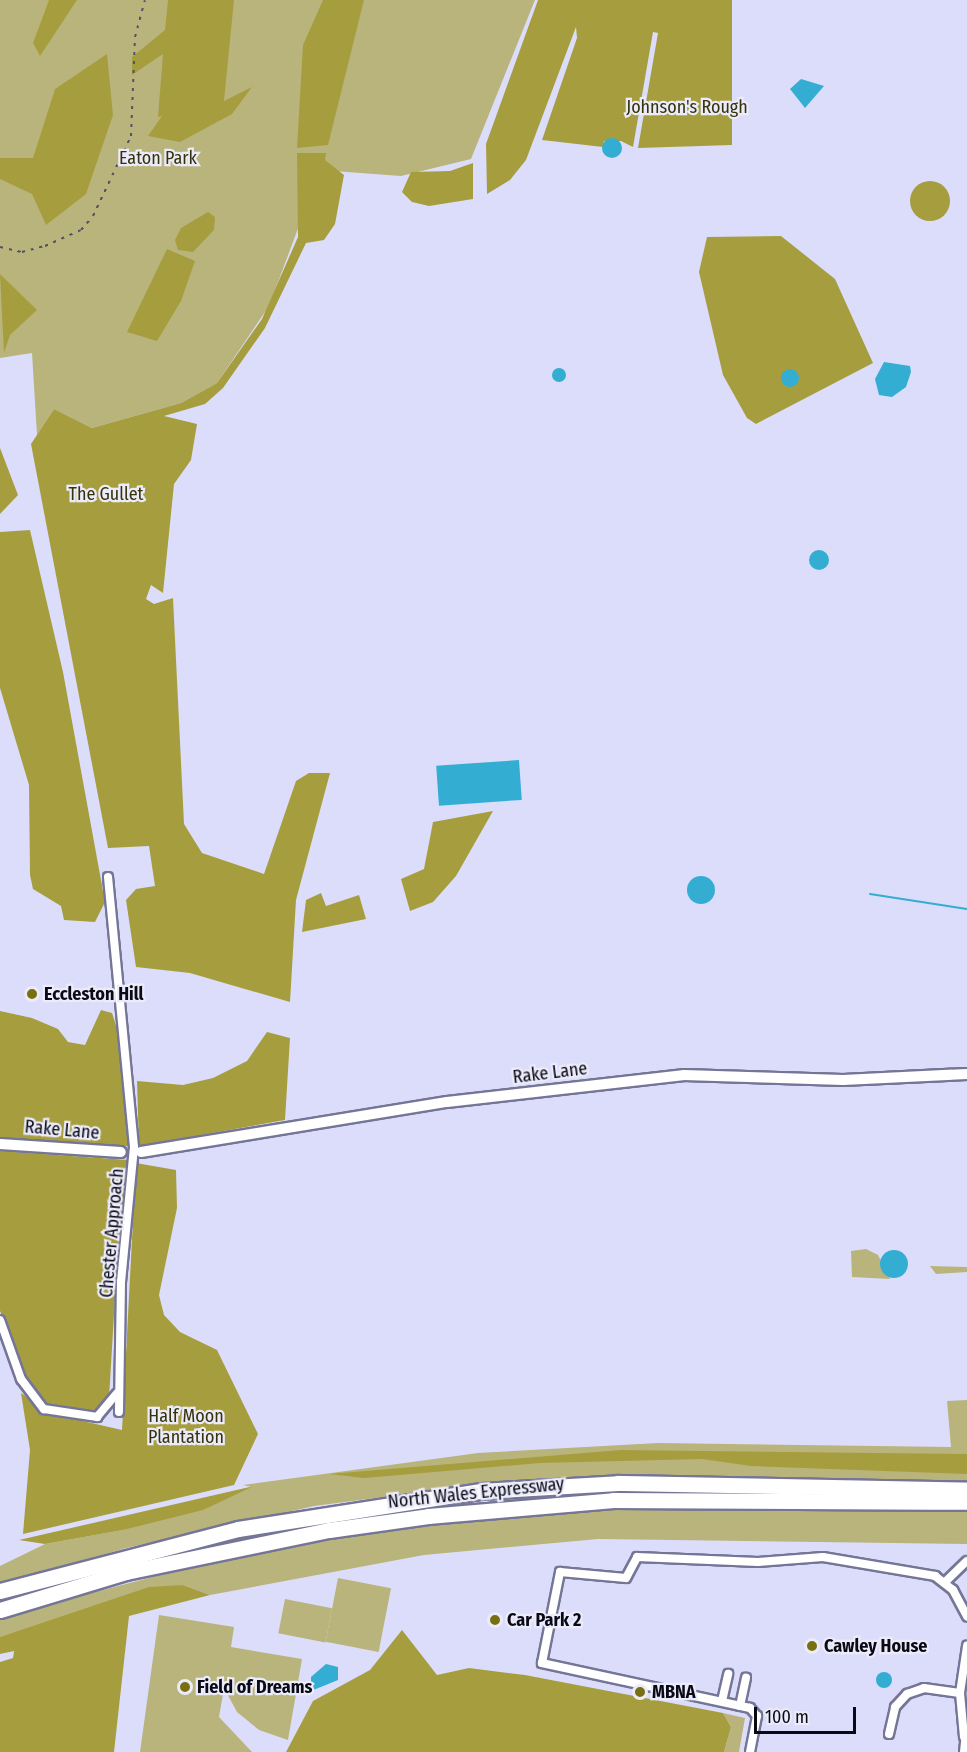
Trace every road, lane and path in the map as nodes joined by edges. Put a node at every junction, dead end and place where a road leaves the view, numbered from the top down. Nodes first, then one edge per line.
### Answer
1 (108, 877) dead end
2 (967, 1074) edge
3 (0, 1144) edge
4 (121, 1152) dead end
5 (141, 1152) dead end
6 (0, 1320) edge
7 (119, 1388) junction
8 (119, 1412) dead end
9 (967, 1490) edge
10 (967, 1502) edge
11 (967, 1561) edge
12 (945, 1582) junction
13 (0, 1591) edge
14 (0, 1610) edge
15 (967, 1616) edge
16 (967, 1646) edge
17 (728, 1674) dead end
18 (746, 1678) dead end
19 (960, 1693) junction
20 (722, 1701) junction
21 (962, 1703) junction
22 (740, 1706) junction
23 (967, 1710) edge
24 (889, 1734) dead end
25 (964, 1744) edge
26 (750, 1752) edge

1 - 7 street, Chester Approach
2 - 5 street, Rake Lane
3 - 4 street, Rake Lane
6 - 7 street
7 - 8 street, Chester Approach
9 - 13 highway, North Wales Expressway
10 - 14 highway, North Wales Expressway
11 - 12 street
12 - 15 street
12 - 20 street
16 - 19 street
17 - 20 street
18 - 22 street
19 - 21 street
19 - 24 street
20 - 22 street
21 - 23 street
21 - 25 street
22 - 26 street

